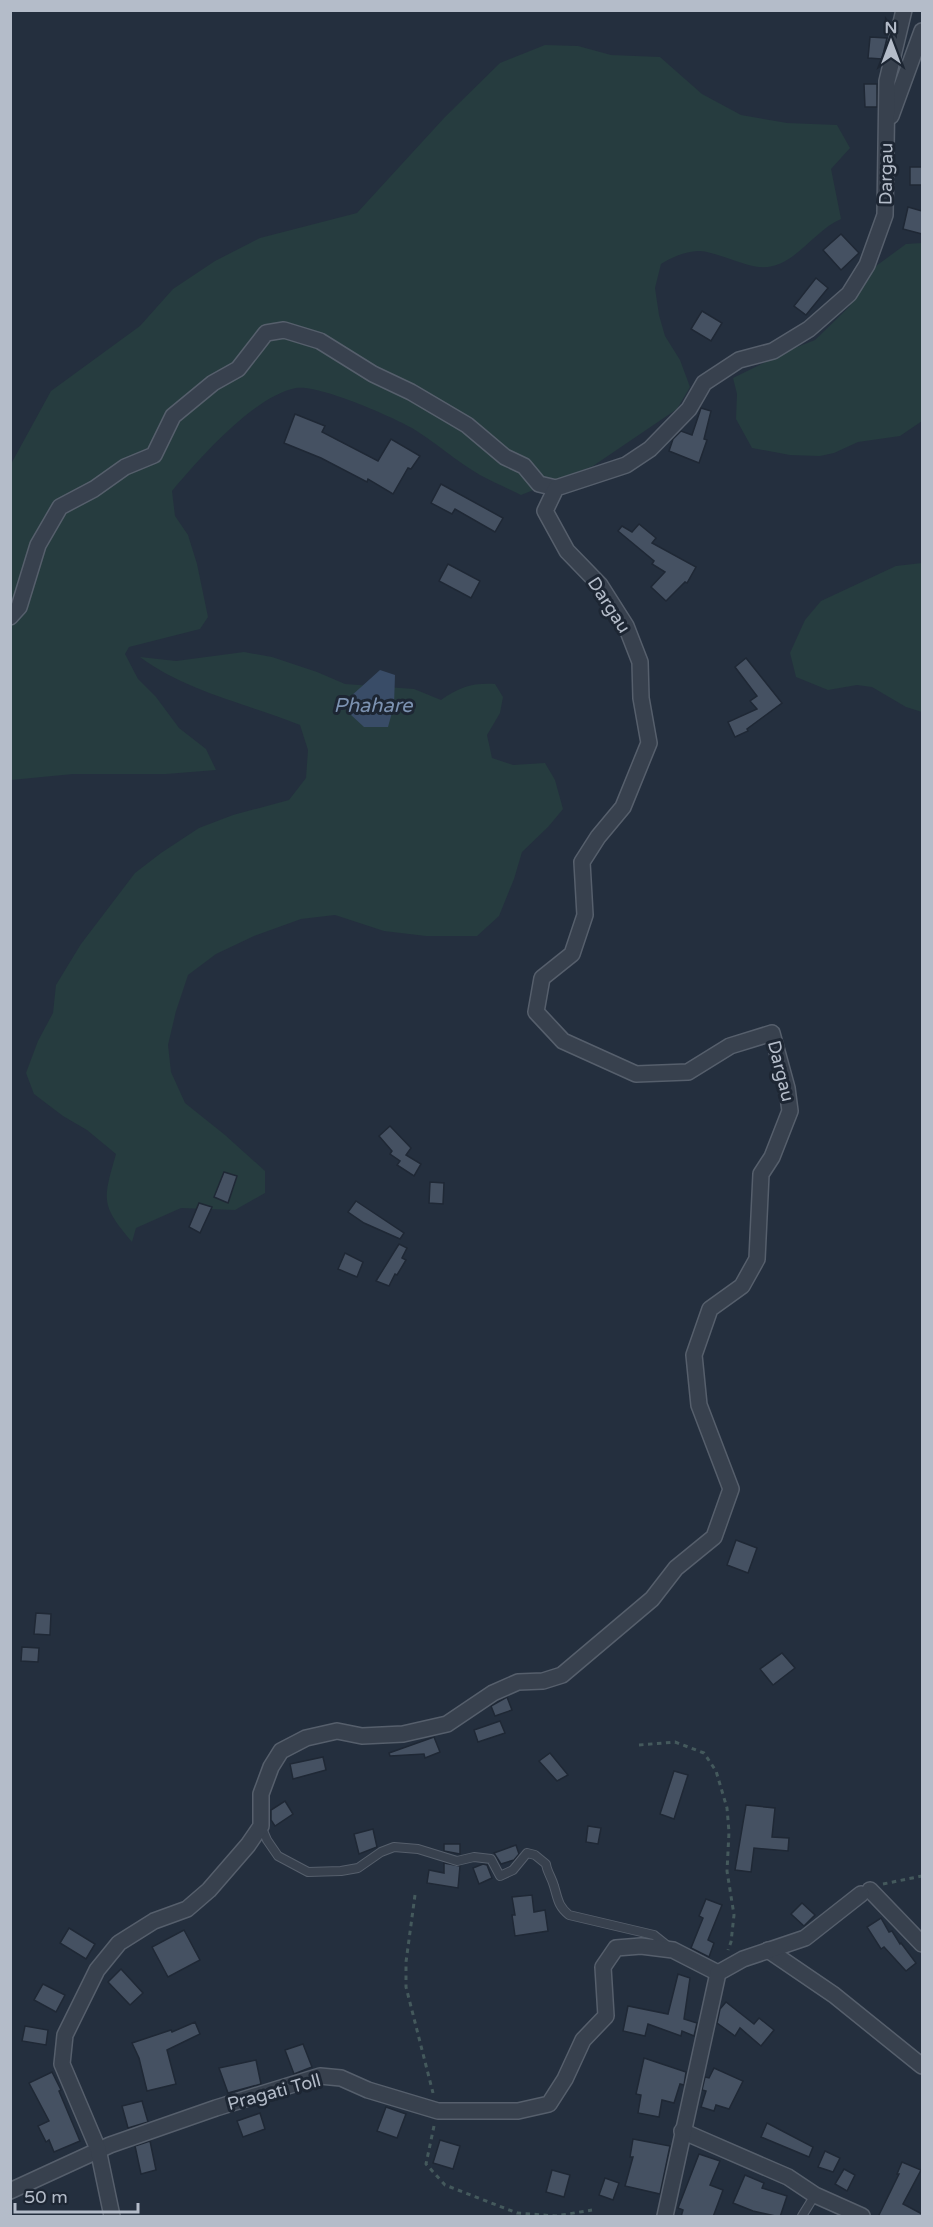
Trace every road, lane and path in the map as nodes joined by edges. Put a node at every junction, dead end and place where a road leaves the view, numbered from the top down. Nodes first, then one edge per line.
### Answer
1 (904, 10) edge
2 (922, 31) edge
3 (886, 130) junction
4 (556, 488) junction
5 (10, 617) edge
6 (639, 1745) dead end
7 (261, 1826) junction
8 (922, 1875) edge
9 (866, 1892) junction
10 (922, 1944) edge
11 (673, 1950) junction
12 (768, 1950) junction
13 (718, 1973) junction
14 (922, 2066) edge
15 (682, 2131) junction
16 (98, 2149) junction
17 (10, 2191) edge
18 (815, 2194) junction
19 (112, 2217) edge
20 (665, 2217) edge
21 (802, 2217) edge
22 (862, 2217) edge

1 - 3 street, Dargau
2 - 3 street
3 - 4 street, Dargau
4 - 5 street
4 - 7 street, Dargau
6 - 13 path
7 - 11 lane
7 - 16 street
8 - 9 path
9 - 10 street
9 - 12 street
11 - 13 street
11 - 16 street, Pragati Toll
12 - 13 street
12 - 14 street
13 - 15 street
15 - 18 street
15 - 20 street
16 - 17 street, Pragati Toll
16 - 19 street
18 - 21 lane
18 - 22 street

